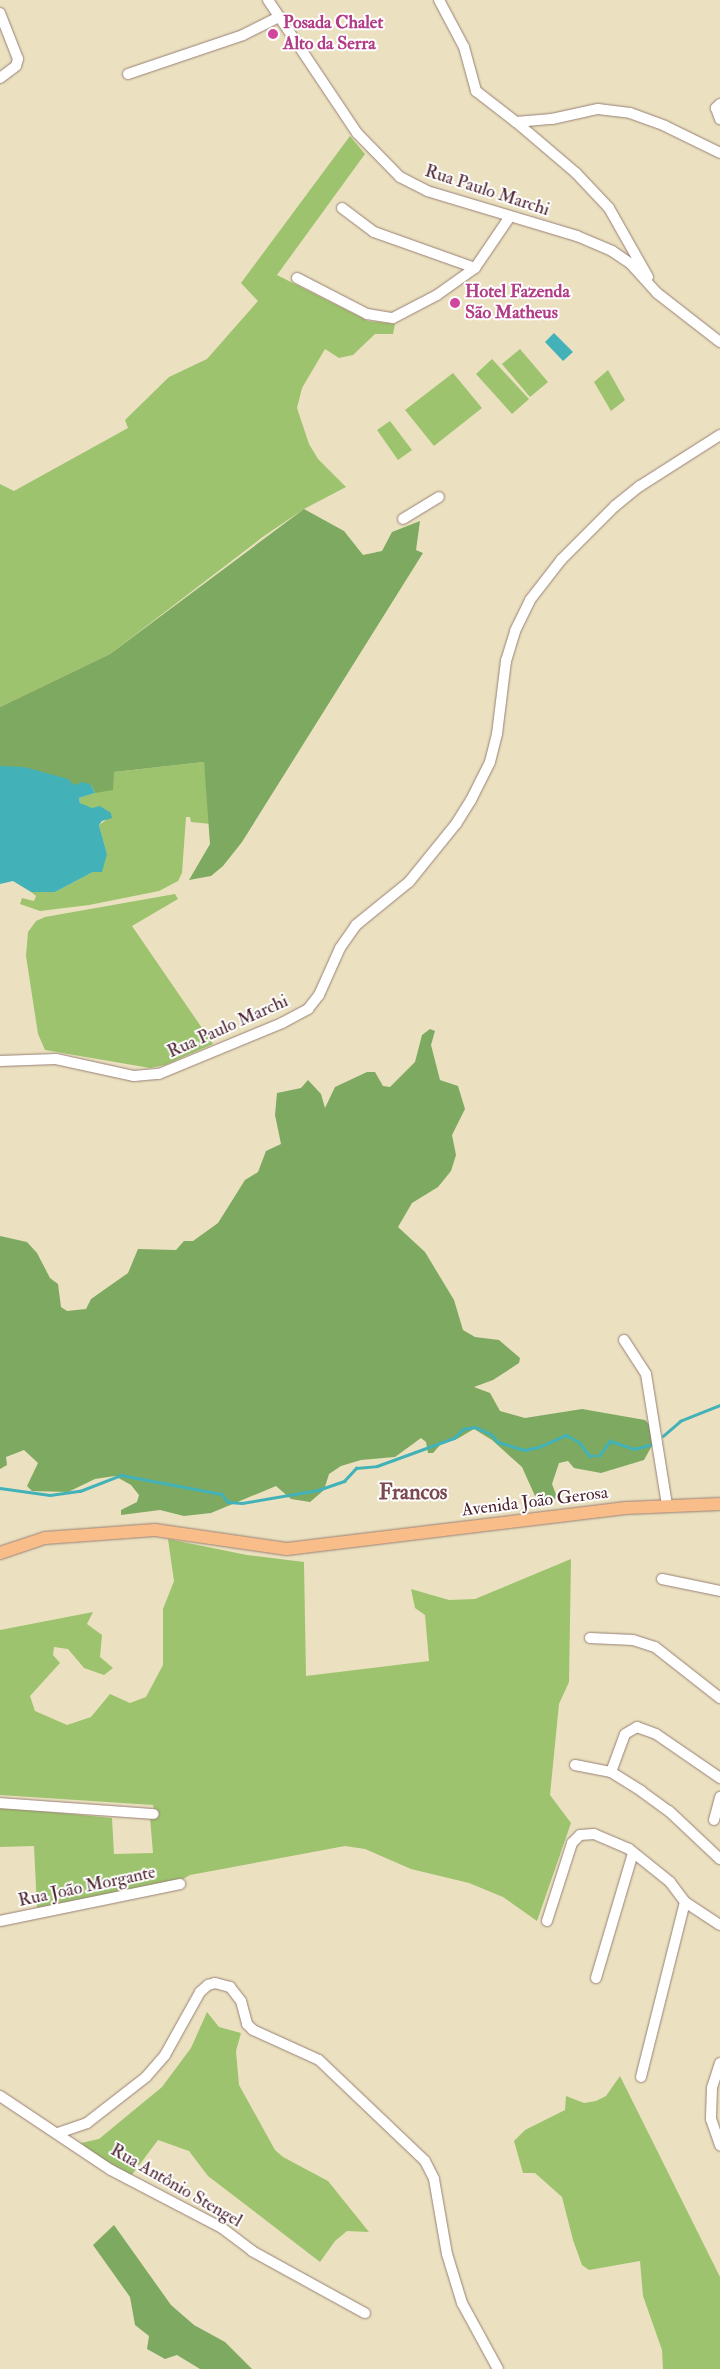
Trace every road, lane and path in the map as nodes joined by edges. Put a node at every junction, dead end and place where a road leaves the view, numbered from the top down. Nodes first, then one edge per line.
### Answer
1 (268, 0) edge
2 (439, 0) edge
3 (0, 13) edge
4 (279, 16) junction
5 (128, 74) dead end
6 (0, 78) edge
7 (720, 104) edge
8 (720, 119) edge
9 (516, 122) junction
10 (720, 153) edge
11 (342, 208) dead end
12 (509, 218) junction
13 (475, 268) junction
14 (297, 278) dead end
15 (650, 282) junction
16 (720, 342) edge
17 (720, 435) edge
18 (439, 497) dead end
19 (403, 519) dead end
20 (0, 1061) edge
21 (624, 1340) dead end
22 (720, 1504) edge
23 (667, 1505) junction
24 (0, 1553) edge
25 (662, 1579) dead end
26 (720, 1591) edge
27 (590, 1638) dead end
28 (720, 1698) edge
29 (575, 1765) dead end
30 (611, 1772) junction
31 (720, 1778) edge
32 (720, 1797) edge
33 (0, 1803) edge
34 (154, 1814) dead end
35 (714, 1820) dead end
36 (633, 1853) junction
37 (720, 1859) edge
38 (180, 1884) dead end
39 (685, 1902) junction
40 (0, 1921) edge
41 (547, 1921) dead end
42 (720, 1925) edge
43 (596, 1978) dead end
44 (720, 2063) edge
45 (641, 2077) dead end
46 (0, 2096) edge
47 (58, 2133) junction
48 (720, 2145) edge
49 (366, 2313) dead end
50 (498, 2369) edge

1 - 4 street, Rua Paulo Marchi
2 - 9 street
3 - 6 street
4 - 5 street
4 - 12 street, Rua Paulo Marchi
7 - 8 street
9 - 10 street
9 - 15 street
11 - 13 street
12 - 13 street
12 - 15 street, Rua Paulo Marchi
13 - 14 street
15 - 16 street, Rua Paulo Marchi
17 - 20 street, Rua Paulo Marchi
18 - 19 street
21 - 23 street
22 - 23 main road, Avenida João Gerosa
23 - 24 main road, Avenida João Gerosa
25 - 26 street
27 - 28 street
29 - 30 street
30 - 31 street
30 - 37 street
32 - 35 street
33 - 34 street
36 - 39 street
36 - 41 street
36 - 43 street
38 - 40 street, Rua João Morgante
39 - 42 street
39 - 45 street
44 - 48 street
46 - 47 street, Rua Antônio Stengel
47 - 49 street, Rua Antônio Stengel
47 - 50 street

